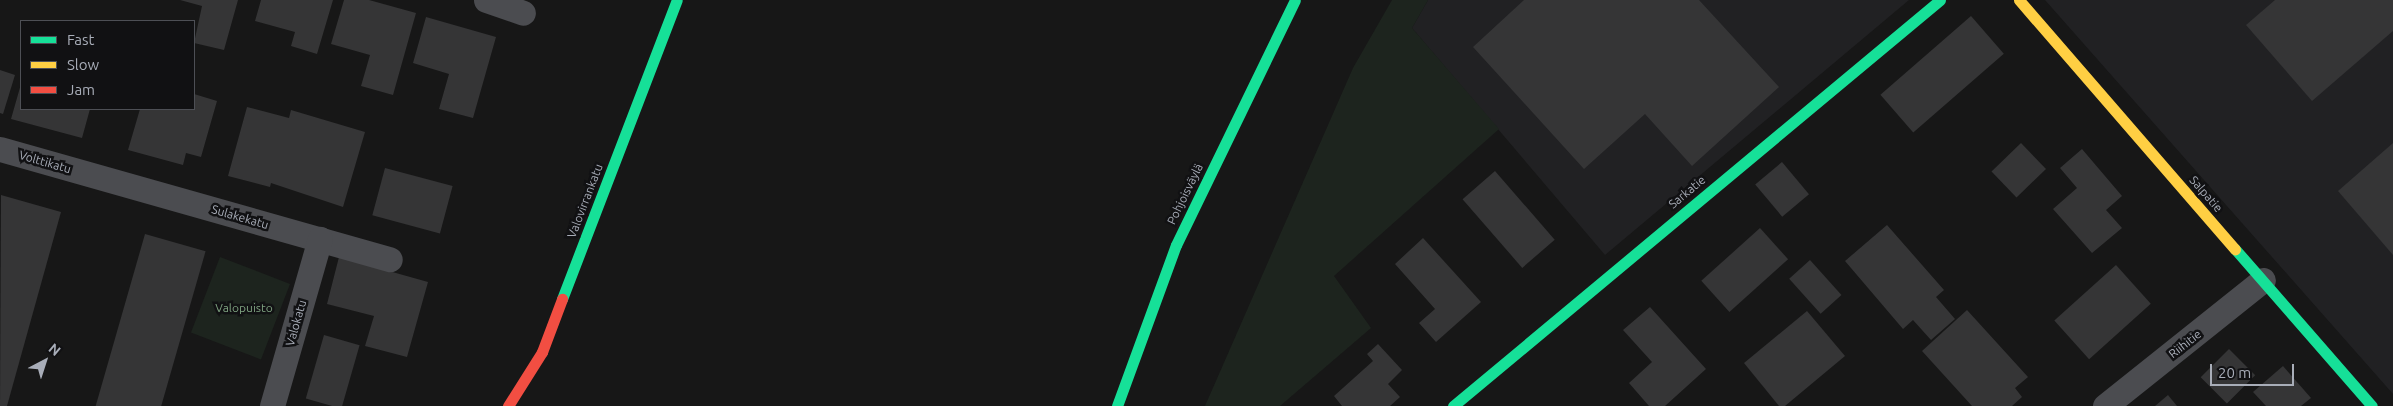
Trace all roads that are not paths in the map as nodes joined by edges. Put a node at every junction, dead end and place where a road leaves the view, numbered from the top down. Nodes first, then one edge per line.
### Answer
1 (486, 0) edge
2 (676, 0) edge
3 (1295, 0) edge
4 (1940, 0) edge
5 (2019, 0) edge
6 (523, 13) dead end
7 (0, 149) edge
8 (91, 175) joint
9 (320, 239) junction
10 (390, 259) dead end
11 (2263, 280) junction
12 (272, 406) edge
13 (508, 406) edge
14 (1117, 406) edge
15 (1453, 406) edge
16 (2105, 406) edge
17 (2372, 406) edge

1 - 6 street
2 - 13 street, Valovirrankatu
3 - 14 street, Pohjoisväylä
4 - 15 street, Sarkatie
5 - 11 street, Salpatie
7 - 8 street, Volttikatu
8 - 9 street, Sulakekatu
9 - 10 street, Sulakekatu
9 - 12 street, Valokatu
11 - 16 street, Riihitie
11 - 17 street, Salpatie

